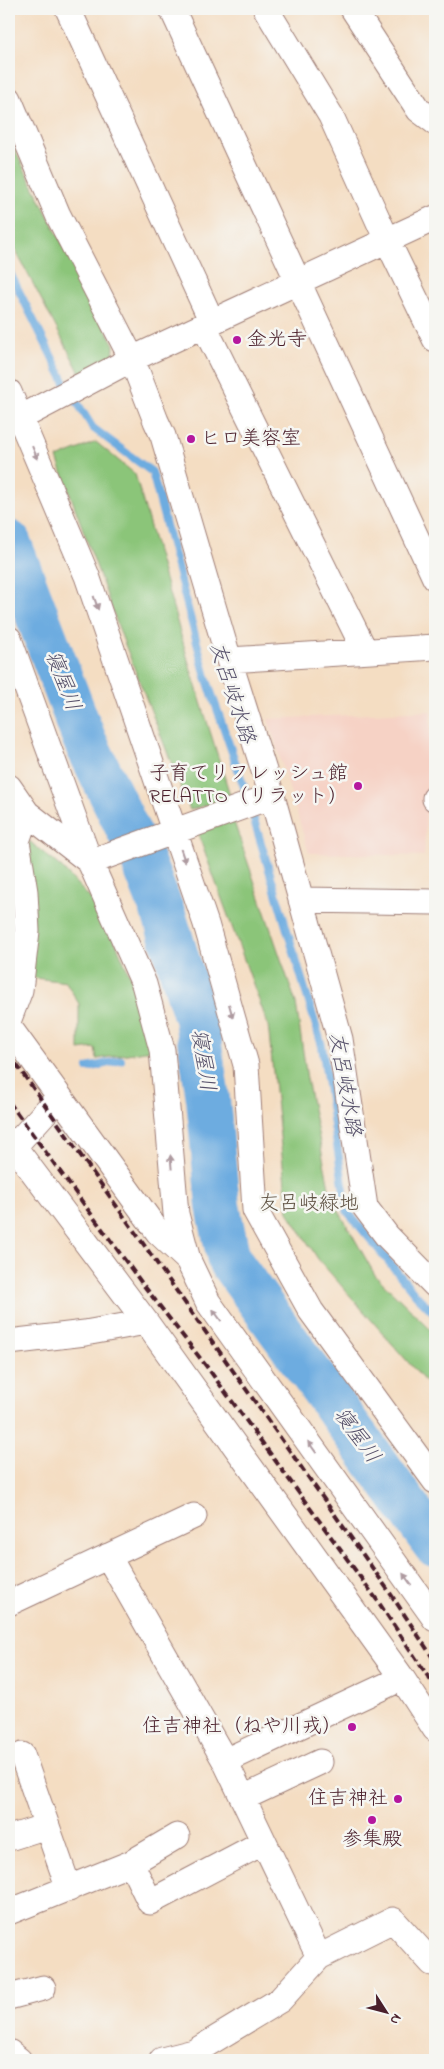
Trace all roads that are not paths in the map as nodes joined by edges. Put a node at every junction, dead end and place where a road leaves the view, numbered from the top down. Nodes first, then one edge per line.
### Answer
1 (68, 9) edge
2 (266, 9) edge
3 (353, 9) edge
4 (181, 12) edge
5 (9, 99) edge
6 (435, 122) edge
7 (435, 218) edge
8 (387, 240) junction
9 (297, 281) junction
10 (208, 324) junction
11 (435, 339) edge
12 (132, 359) junction
13 (9, 392) edge
14 (20, 418) junction
15 (429, 551) edge
16 (435, 578) edge
17 (9, 639) edge
18 (435, 647) edge
19 (365, 651) junction
20 (229, 660) junction
21 (9, 787) edge
22 (272, 796) junction
23 (27, 813) junction
24 (171, 833) junction
25 (97, 860) junction
26 (301, 900) junction
27 (435, 902) edge
28 (9, 1020) edge
29 (9, 1027) edge
30 (59, 1097) junction
31 (11, 1146) edge
32 (188, 1260) junction
33 (435, 1285) edge
34 (146, 1322) junction
35 (9, 1342) edge
36 (435, 1481) edge
37 (194, 1516) dead end
38 (108, 1556) junction
39 (9, 1603) edge
40 (435, 1619) edge
41 (402, 1678) junction
42 (435, 1729) edge
43 (22, 1755) dead end
44 (225, 1761) junction
45 (320, 1762) dead end
46 (243, 1798) junction
47 (47, 1826) junction
48 (177, 1836) dead end
49 (9, 1838) edge
50 (264, 1842) junction
51 (130, 1863) junction
52 (69, 1889) junction
53 (9, 1912) edge
54 (319, 1957) junction
55 (432, 1963) dead end
56 (43, 1988) dead end
57 (9, 1998) edge
58 (9, 2052) edge
59 (19, 2060) edge
60 (162, 2060) edge

1 - 10 street
2 - 8 street
3 - 6 street
4 - 9 street
5 - 12 street
7 - 8 street
8 - 9 street
8 - 11 street
9 - 10 street
9 - 15 street
10 - 12 street
10 - 19 street
12 - 14 street
12 - 20 street
13 - 14 street
14 -> 24 street
15 - 16 street
17 - 25 street
18 - 19 street
19 - 20 street
20 - 22 street
21 - 23 street
22 - 24 street
22 - 26 street
23 - 25 street
23 - 28 street
24 - 25 street
24 -> 36 street
32 -> 25 street
26 - 27 street
26 - 33 street
29 - 30 street
30 - 31 street
30 - 32 street
31 - 34 street
40 -> 32 street
34 - 35 street
34 - 41 street
37 - 38 street
38 - 39 street
38 - 44 street
41 - 42 street
41 - 44 street
43 - 47 street
44 - 46 street
45 - 46 street
46 - 50 street
47 - 49 street
47 - 52 street
48 - 51 street
50 - 51 street
50 - 54 street
51 - 52 street
52 - 53 street
54 - 55 street
54 - 60 street
56 - 57 street
58 - 59 street

